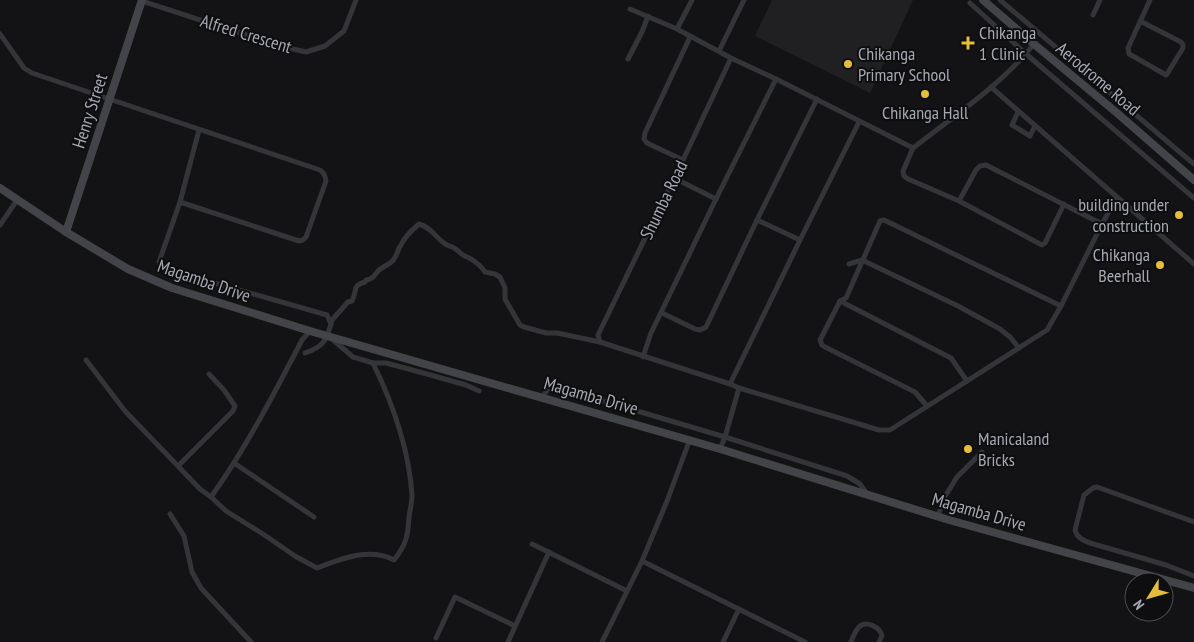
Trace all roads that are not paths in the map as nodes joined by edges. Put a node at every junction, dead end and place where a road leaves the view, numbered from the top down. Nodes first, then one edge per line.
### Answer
1 (356, 0) edge
2 (692, 0) edge
3 (744, 0) edge
4 (983, 0) edge
5 (1000, 0) edge
6 (1100, 0) edge
7 (1150, 0) edge
8 (142, 1) edge
9 (970, 3) dead end
10 (630, 9) dead end
11 (1093, 15) dead end
12 (648, 16) junction
13 (1140, 21) junction
14 (677, 29) junction
15 (0, 34) edge
16 (690, 37) junction
17 (1034, 44) junction
18 (719, 51) junction
19 (1026, 54) junction
20 (731, 58) junction
21 (628, 59) dead end
22 (776, 79) junction
23 (991, 88) junction
24 (109, 98) junction
25 (816, 99) junction
26 (1018, 112) junction
27 (859, 122) junction
28 (1035, 126) junction
29 (199, 130) junction
30 (913, 148) junction
31 (684, 160) junction
32 (1194, 164) edge
33 (674, 178) junction
34 (1194, 180) edge
35 (0, 188) edge
36 (1117, 196) junction
37 (1194, 198) edge
38 (716, 199) junction
39 (17, 200) junction
40 (180, 202) junction
41 (959, 202) junction
42 (1064, 204) junction
43 (756, 220) junction
44 (1102, 224) junction
45 (0, 225) edge
46 (66, 232) junction
47 (800, 240) junction
48 (862, 260) junction
49 (849, 264) dead end
50 (1194, 264) edge
51 (840, 301) junction
52 (1061, 306) junction
53 (662, 313) junction
54 (331, 324) junction
55 (310, 331) junction
56 (328, 336) junction
57 (600, 342) junction
58 (1019, 348) junction
59 (305, 353) dead end
60 (643, 356) junction
61 (86, 360) dead end
62 (372, 363) junction
63 (209, 374) dead end
64 (967, 381) junction
65 (730, 384) junction
66 (739, 388) junction
67 (479, 391) dead end
68 (542, 397) junction
69 (927, 406) junction
70 (725, 437) junction
71 (690, 440) junction
72 (720, 448) junction
73 (982, 452) dead end
74 (234, 463) junction
75 (178, 466) junction
76 (868, 494) junction
77 (210, 497) junction
78 (170, 514) dead end
79 (314, 516) dead end
80 (938, 516) junction
81 (1194, 522) edge
82 (532, 544) dead end
83 (548, 552) junction
84 (642, 561) junction
85 (1194, 576) edge
86 (1194, 588) edge
87 (627, 591) junction
88 (739, 610) junction
89 (515, 626) junction
90 (436, 638) dead end
91 (251, 642) edge
92 (508, 642) edge
93 (602, 642) edge
94 (723, 642) edge
95 (805, 642) edge
96 (851, 642) edge
97 (879, 642) edge

1 - 8 street, Alfred Crescent
2 - 14 street
3 - 18 street
4 - 17 street, Aerodrome Road
5 - 32 street
6 - 11 street
7 - 13 street
8 - 24 street, Henry Street
9 - 19 street
10 - 12 street
12 - 14 street
12 - 21 street
13 - 13 street
14 - 16 street
15 - 24 street
16 - 18 street
16 - 31 street
17 - 19 street
17 - 34 street, Aerodrome Road
18 - 20 street
19 - 23 street
19 - 37 street
20 - 22 street
20 - 31 street, Shumba Road
22 - 25 street
22 - 38 street
23 - 26 street
23 - 30 street
24 - 29 street
24 - 46 street, Henry Street
25 - 27 street
25 - 43 street
26 - 28 street
26 - 28 street
27 - 30 street
27 - 47 street
28 - 36 street
29 - 40 street
29 - 40 street
30 - 41 street
31 - 33 street, Shumba Road
33 - 38 street
33 - 57 street, Shumba Road
35 - 39 street, Magamba Drive
36 - 44 street
36 - 50 street
38 - 53 street
39 - 45 street
39 - 46 street, Magamba Drive
40 - 54 street
41 - 42 street
41 - 42 street
42 - 44 street
43 - 47 street
43 - 53 street
44 - 52 street
46 - 55 street, Magamba Drive
47 - 65 street
48 - 49 street
48 - 51 street
48 - 52 street
48 - 58 street
51 - 64 street
51 - 69 street
52 - 58 street
53 - 60 street
54 - 56 street
54 - 57 street
55 - 56 street, Magamba Drive
55 - 74 street
56 - 59 street
56 - 62 street
56 - 68 street, Magamba Drive
57 - 60 street
58 - 64 street
60 - 65 street
61 - 75 street
62 - 67 street
62 - 77 street
63 - 75 street
64 - 69 street
65 - 66 street
66 - 69 street
66 - 70 street
68 - 70 street
68 - 71 street, Magamba Drive
70 - 72 street
70 - 76 street
71 - 72 street, Magamba Drive
71 - 84 street
72 - 76 street, Magamba Drive
73 - 80 street
74 - 77 street
74 - 79 street
75 - 77 street
76 - 80 street, Magamba Drive
78 - 91 street
80 - 86 street, Magamba Drive
81 - 85 street
82 - 83 street
83 - 87 street
83 - 89 street
84 - 87 street
84 - 88 street
87 - 93 street
88 - 94 street
88 - 95 street
89 - 90 street
89 - 92 street
96 - 97 street

